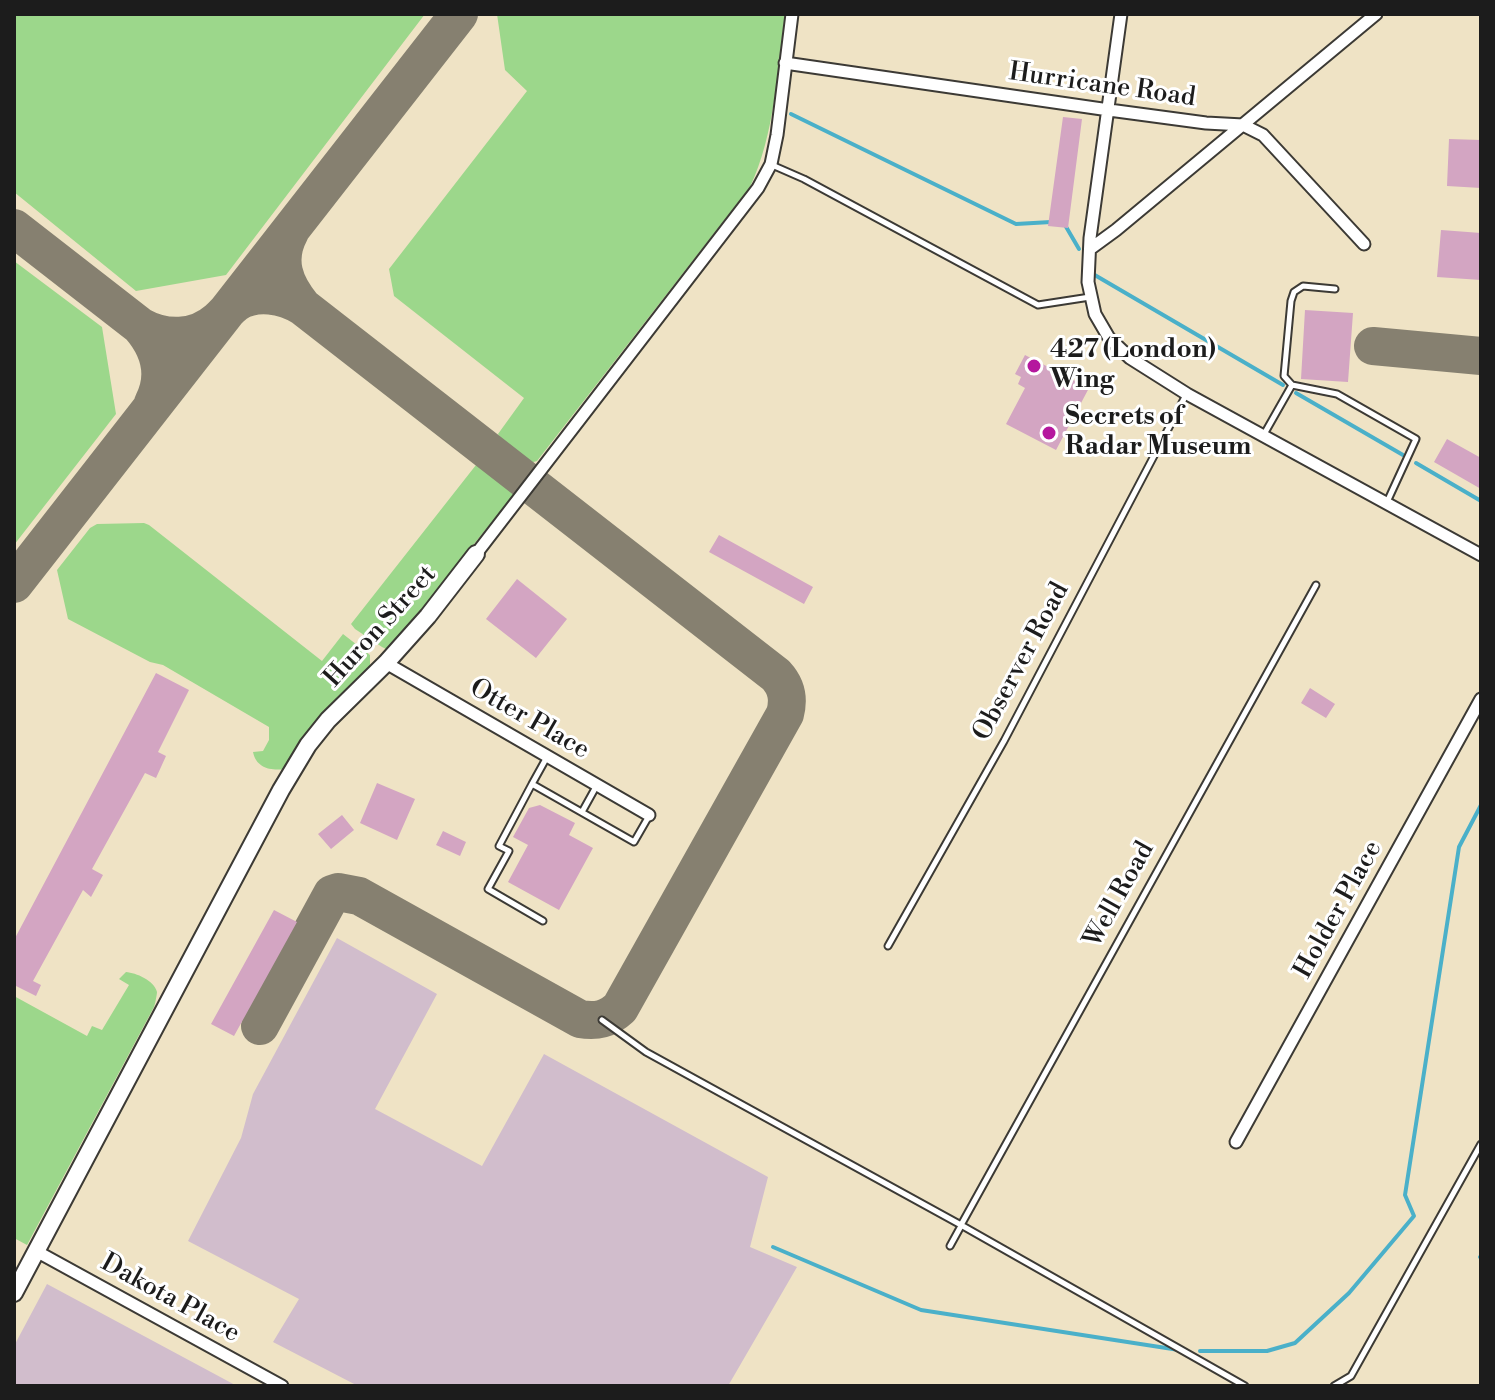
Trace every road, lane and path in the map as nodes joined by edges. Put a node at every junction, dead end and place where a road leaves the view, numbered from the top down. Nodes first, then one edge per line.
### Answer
1 (792, 14) edge
2 (1121, 14) edge
3 (1376, 14) edge
4 (785, 63) junction
5 (1109, 110) junction
6 (1243, 125) junction
7 (771, 164) junction
8 (1364, 244) dead end
9 (1090, 249) junction
10 (1335, 289) dead end
11 (1091, 297) junction
12 (1292, 385) junction
13 (1187, 394) junction
14 (1263, 436) junction
15 (1386, 503) junction
16 (476, 554) joint
17 (1481, 555) edge
18 (1316, 585) dead end
19 (386, 663) junction
20 (1481, 699) edge
21 (547, 756) junction
22 (532, 784) junction
23 (597, 785) junction
24 (582, 812) junction
25 (649, 815) joint
26 (1160, 865) dead end
27 (543, 921) dead end
28 (888, 946) dead end
29 (602, 1020) dead end
30 (1236, 1142) dead end
31 (1481, 1144) edge
32 (984, 1184) junction
33 (961, 1225) junction
34 (950, 1246) dead end
35 (36, 1251) junction
36 (14, 1293) edge
37 (282, 1386) edge
38 (1245, 1386) edge
39 (1334, 1386) edge

1 - 4 street, Huron Street
2 - 5 street
3 - 6 street
4 - 5 street, Hurricane Road
4 - 7 street, Huron Street
5 - 6 street, Hurricane Road
5 - 9 street
6 - 8 street
6 - 9 street
7 - 11 lane
7 - 16 street, Huron Street
9 - 11 street
10 - 12 lane
11 - 13 street
12 - 14 lane
12 - 15 lane
13 - 14 street
13 - 28 lane, Observer Road
14 - 15 street
15 - 17 street
16 - 19 street, Huron Street
18 - 32 lane, Well Road
19 - 21 street, Otter Place
19 - 35 street, Huron Street
20 - 30 street, Holder Place
21 - 22 lane
21 - 23 street, Otter Place
22 - 24 lane
22 - 27 lane
23 - 24 lane
23 - 25 street, Otter Place
24 - 25 lane
26 - 32 lane
29 - 33 lane
31 - 39 lane
32 - 33 lane
33 - 34 lane
33 - 38 lane
35 - 36 street, Huron Street
35 - 37 street, Dakota Place

